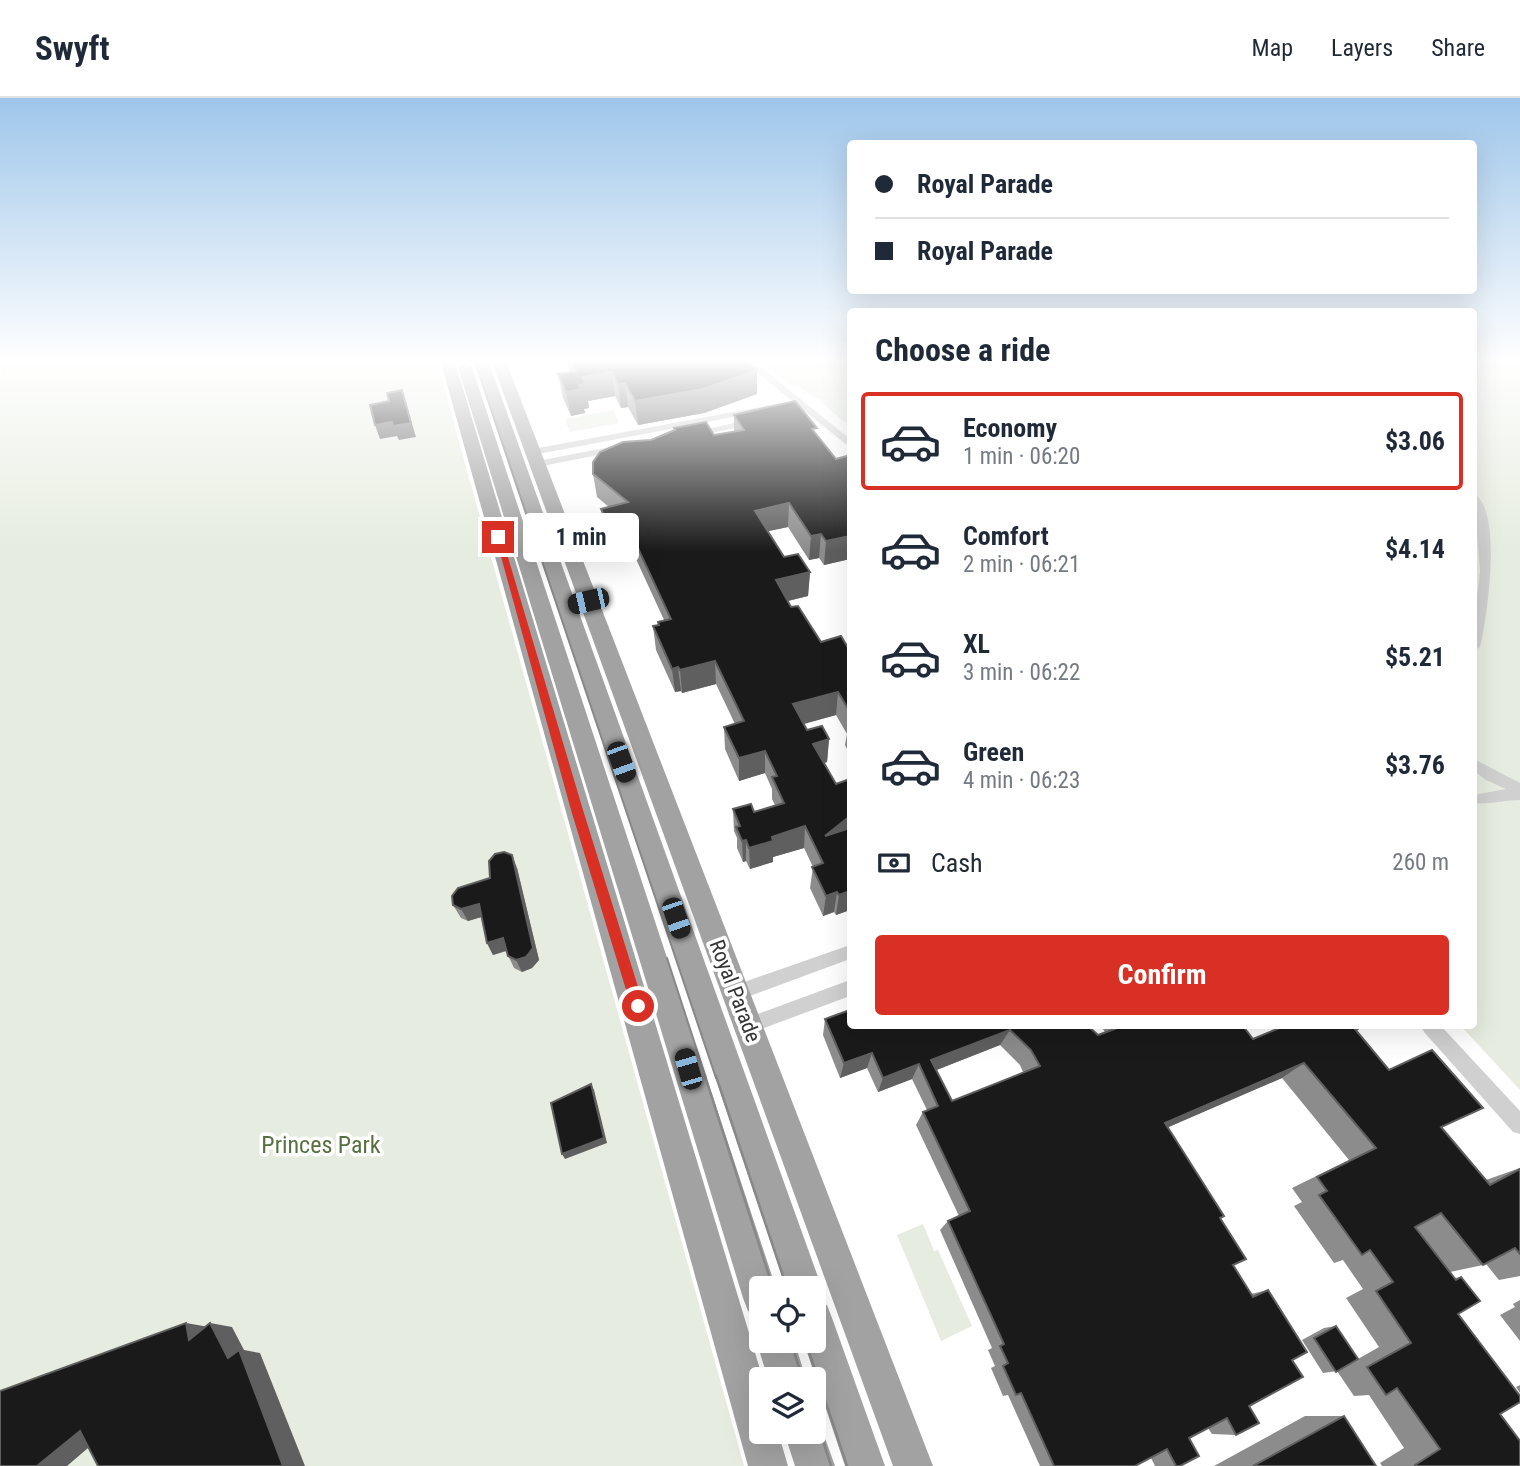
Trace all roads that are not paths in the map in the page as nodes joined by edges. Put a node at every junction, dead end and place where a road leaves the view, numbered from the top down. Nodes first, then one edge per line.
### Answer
1 (481, 423) edge
2 (496, 423) edge
3 (503, 423) edge
4 (689, 423) edge
5 (751, 423) edge
6 (825, 423) edge
7 (682, 436) edge
8 (847, 441) edge
9 (566, 446) junction
10 (630, 446) edge
11 (570, 457) junction
12 (506, 464) junction
13 (1477, 508) edge
14 (578, 603) junction
15 (532, 614) junction
16 (1477, 632) edge
17 (1477, 767) edge
18 (1477, 773) edge
19 (1520, 792) edge
20 (1477, 797) edge
21 (1477, 801) edge
22 (604, 802) junction
23 (577, 810) junction
24 (847, 953) edge
25 (847, 989) edge
26 (736, 993) junction
27 (724, 1021) junction
28 (1433, 1029) edge
29 (661, 1032) junction
30 (1520, 1125) edge
31 (753, 1276) edge
32 (800, 1276) edge
33 (826, 1353) edge
34 (808, 1444) edge
35 (768, 1466) edge
36 (815, 1466) edge
37 (864, 1466) edge
38 (913, 1466) edge

1 - 12 highway, Royal Parade
2 - 12 highway, Royal Parade
3 - 12 highway, Royal Parade
4 - 9 street
5 - 7 street
6 - 8 street
9 - 11 street
9 - 12 street
10 - 11 street
11 - 12 street
12 - 14 highway, Royal Parade
12 - 15 highway, Royal Parade
13 - 16 street
14 - 26 highway, Royal Parade
14 - 27 highway, Royal Parade
15 - 22 highway, Royal Parade
15 - 23 highway, Royal Parade
17 - 19 street
18 - 20 street
19 - 21 street
22 - 23 highway
22 - 29 highway, Royal Parade
23 - 29 highway, Royal Parade
24 - 26 street
25 - 27 street
26 - 27 highway, Royal Parade
27 - 29 highway
27 - 32 highway, Royal Parade
27 - 38 highway, Royal Parade
28 - 30 street
29 - 31 highway, Royal Parade
29 - 35 highway, Royal Parade
33 - 37 highway
34 - 36 highway

